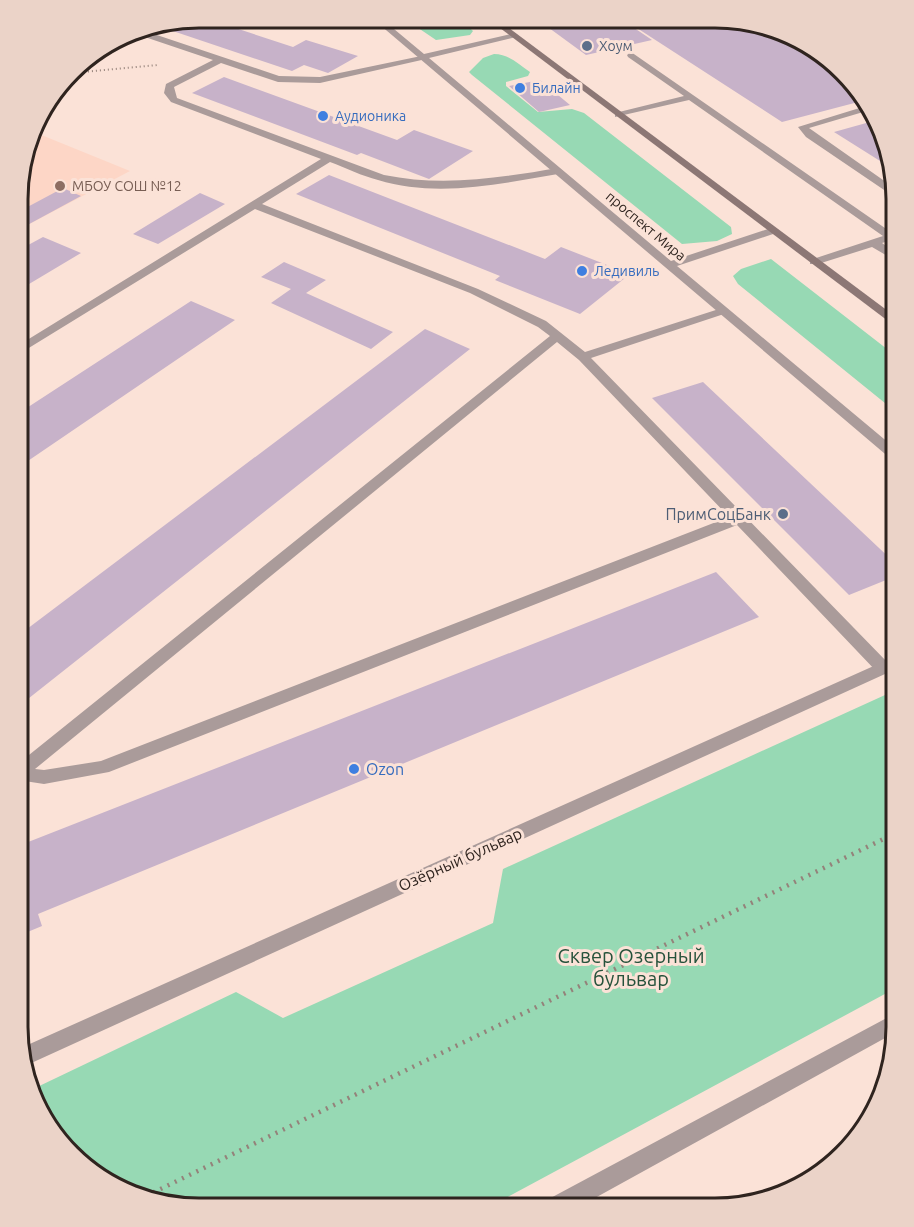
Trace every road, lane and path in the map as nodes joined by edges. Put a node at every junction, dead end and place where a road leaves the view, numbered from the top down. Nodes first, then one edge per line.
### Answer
1 (504, 28) edge
2 (389, 29) edge
3 (513, 35) junction
4 (151, 36) edge
5 (631, 54) dead end
6 (423, 57) junction
7 (222, 60) junction
8 (164, 65) dead end
9 (86, 72) edge
10 (691, 98) junction
11 (860, 110) edge
12 (618, 115) junction
13 (330, 158) junction
14 (558, 171) junction
15 (885, 186) edge
16 (252, 204) junction
17 (772, 231) junction
18 (886, 233) edge
19 (886, 239) edge
20 (874, 243) junction
21 (886, 251) edge
22 (814, 262) junction
23 (669, 265) junction
24 (723, 311) junction
25 (886, 315) edge
26 (557, 336) junction
27 (28, 344) edge
28 (583, 357) junction
29 (886, 447) edge
30 (738, 519) junction
31 (885, 662) edge
32 (885, 667) edge
33 (28, 766) edge
34 (28, 774) edge
35 (885, 838) edge
36 (885, 1028) edge
37 (31, 1053) edge
38 (154, 1192) edge
39 (573, 1198) edge

1 - 3 main road
2 - 6 street, проспект Мира
3 - 6 street
3 - 12 main road
4 - 7 street
5 - 10 street
6 - 7 street
6 - 14 street, проспект Мира
7 - 13 street
8 - 9 path
10 - 12 street
10 - 18 street
11 - 15 street
12 - 17 main road
13 - 14 street
13 - 16 street
14 - 23 street, проспект Мира
16 - 26 street
16 - 27 street
17 - 22 main road
17 - 23 street
19 - 20 street
20 - 21 street
20 - 22 street
22 - 25 main road
23 - 24 street, проспект Мира
24 - 28 street
24 - 29 street, проспект Мира
26 - 28 street
26 - 33 street
28 - 30 street
30 - 31 street
30 - 34 street
32 - 37 street, Озёрный бульвар
35 - 38 path
36 - 39 street

